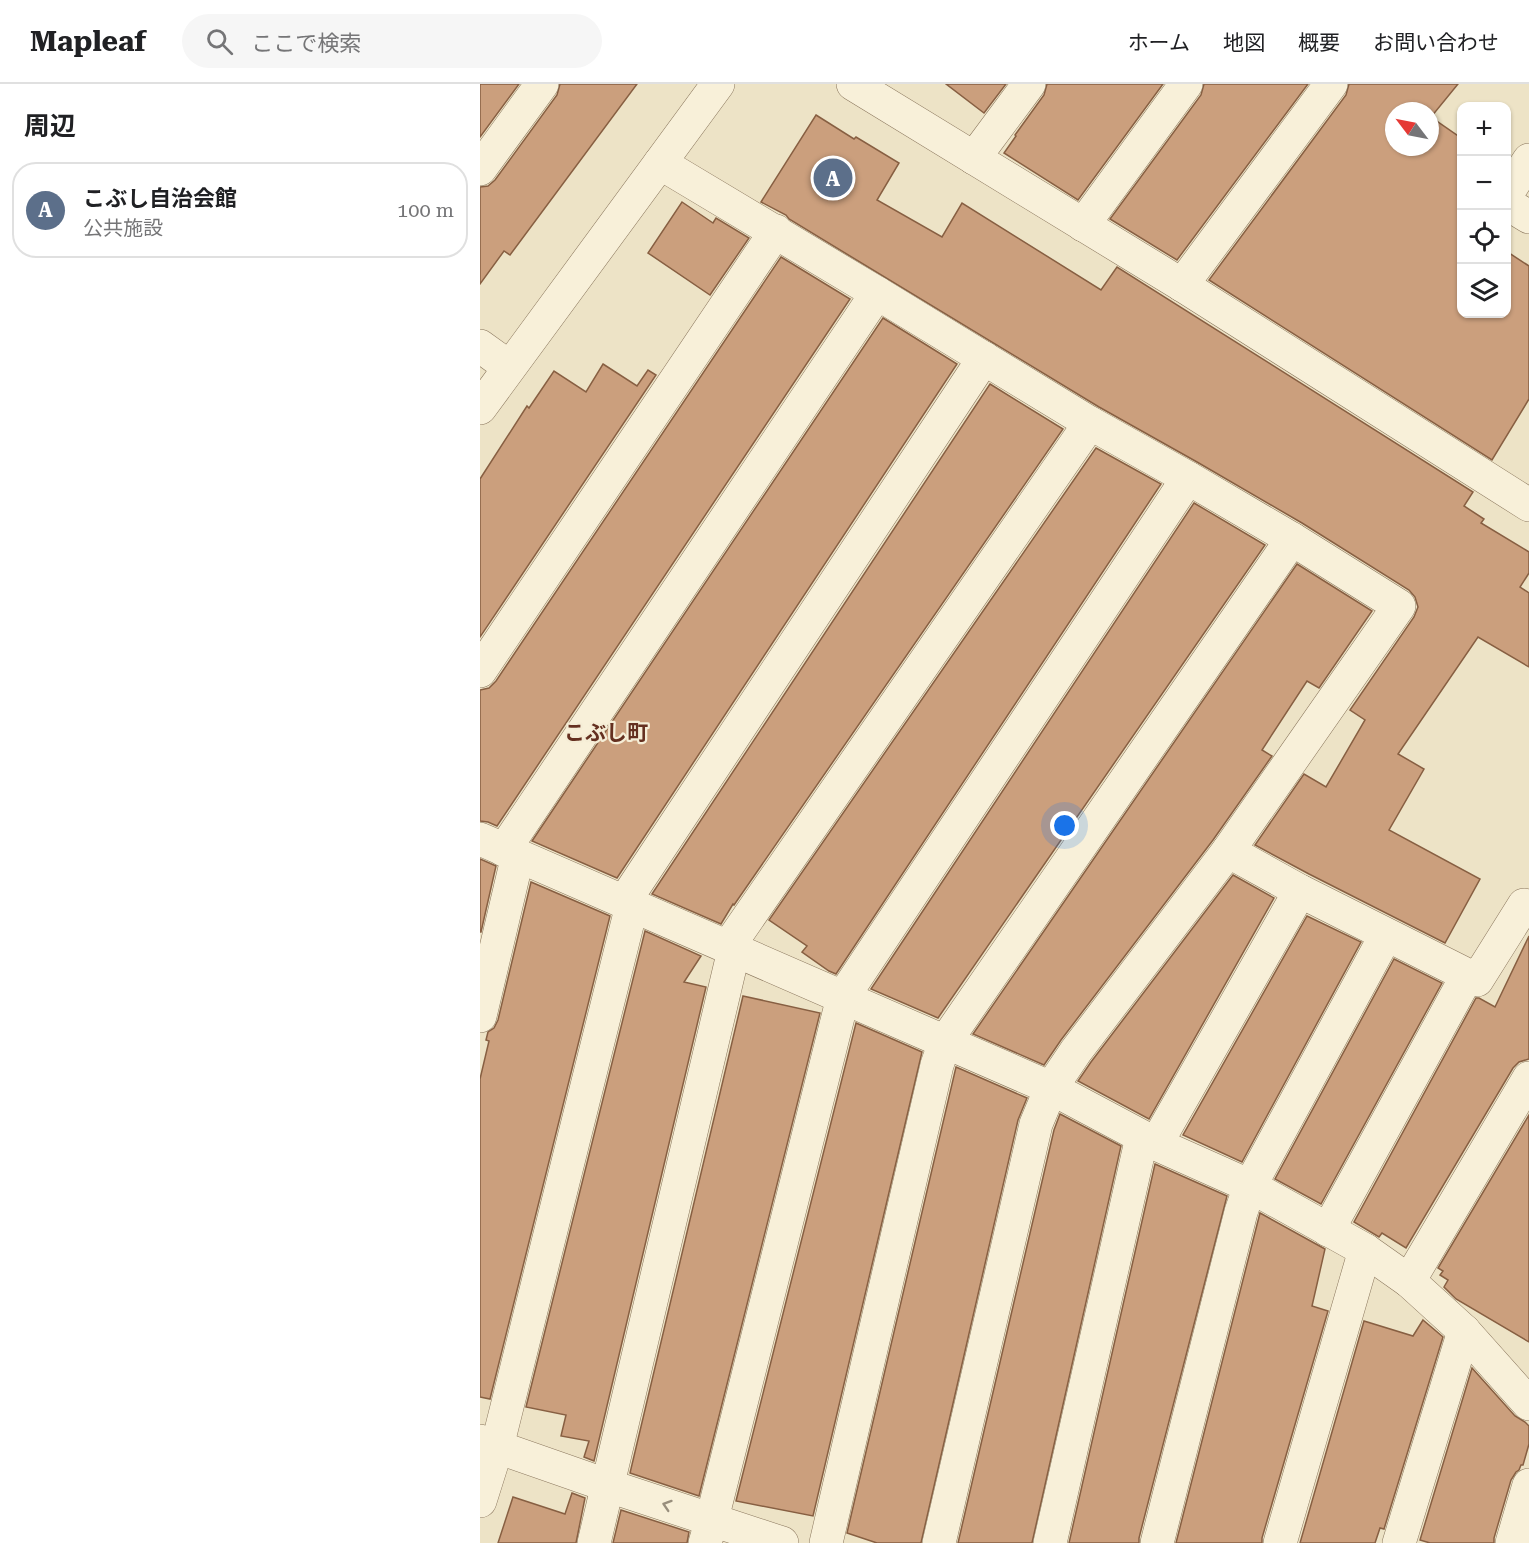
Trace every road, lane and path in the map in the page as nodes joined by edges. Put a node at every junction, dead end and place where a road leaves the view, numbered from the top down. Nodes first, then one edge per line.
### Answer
1 (542, 84) edge
2 (718, 84) edge
3 (1029, 84) edge
4 (1186, 84) edge
5 (1331, 84) edge
6 (868, 88) edge
7 (974, 158) junction
8 (1529, 160) edge
9 (660, 163) junction
10 (480, 169) edge
11 (1511, 187) edge
12 (1511, 206) edge
13 (1529, 217) edge
14 (1083, 225) junction
15 (776, 231) junction
16 (1182, 285) junction
17 (877, 293) junction
18 (480, 346) edge
19 (984, 358) junction
20 (509, 367) junction
21 (480, 408) edge
22 (1090, 423) junction
23 (1188, 478) junction
24 (1529, 505) edge
25 (1292, 539) junction
26 (480, 671) edge
27 (501, 848) edge
28 (1228, 851) junction
29 (1300, 891) junction
30 (628, 903) junction
31 (1529, 908) edge
32 (1386, 935) junction
33 (731, 948) junction
34 (1467, 976) junction
35 (843, 997) junction
36 (480, 1016) edge
37 (945, 1042) junction
38 (1529, 1078) edge
39 (1051, 1088) junction
40 (1149, 1140) junction
41 (1250, 1186) junction
42 (1328, 1230) junction
43 (1365, 1250) junction
44 (1409, 1281) junction
45 (1464, 1330) junction
46 (1529, 1404) edge
47 (488, 1444) edge
48 (1529, 1485) edge
49 (609, 1486) junction
50 (480, 1501) edge
51 (709, 1531) edge
52 (594, 1543) edge
53 (782, 1543) edge
54 (826, 1543) edge
55 (939, 1543) edge
56 (1050, 1543) edge
57 (1157, 1543) edge
58 (1280, 1543) edge
59 (1400, 1543) edge
60 (1512, 1543) edge

1 - 10 street
2 - 9 street
3 - 7 street
4 - 14 street
5 - 16 street
6 - 7 street
7 - 14 street
8 - 11 street
9 - 15 street
9 - 20 street
12 - 13 street
14 - 16 street
15 - 17 street
15 - 26 street
16 - 24 street
17 - 19 street
17 - 27 street
18 - 20 street
19 - 22 street
19 - 30 street
20 - 21 street
22 - 23 street
22 - 33 street
23 - 25 street
23 - 35 street
25 - 28 street
25 - 37 street
27 - 30 street
27 - 36 street
28 - 29 street
28 - 39 street
29 - 32 street
29 - 40 street
30 - 33 street
30 - 47 street
31 - 34 street
32 - 34 street
32 - 41 street
33 - 35 street
33 - 49 street
34 - 42 street
35 - 37 street
35 - 51 street
37 - 39 street
37 - 54 street
38 - 44 street
39 - 40 street
39 - 55 street
40 - 41 street
40 - 56 street
41 - 42 street
41 - 57 street
42 - 43 street
43 - 44 street
43 - 58 street
44 - 45 street
45 - 46 street
45 - 59 street
47 - 49 street
47 - 50 street
48 - 60 street
51 -> 49 street
49 - 52 street
51 - 53 street

